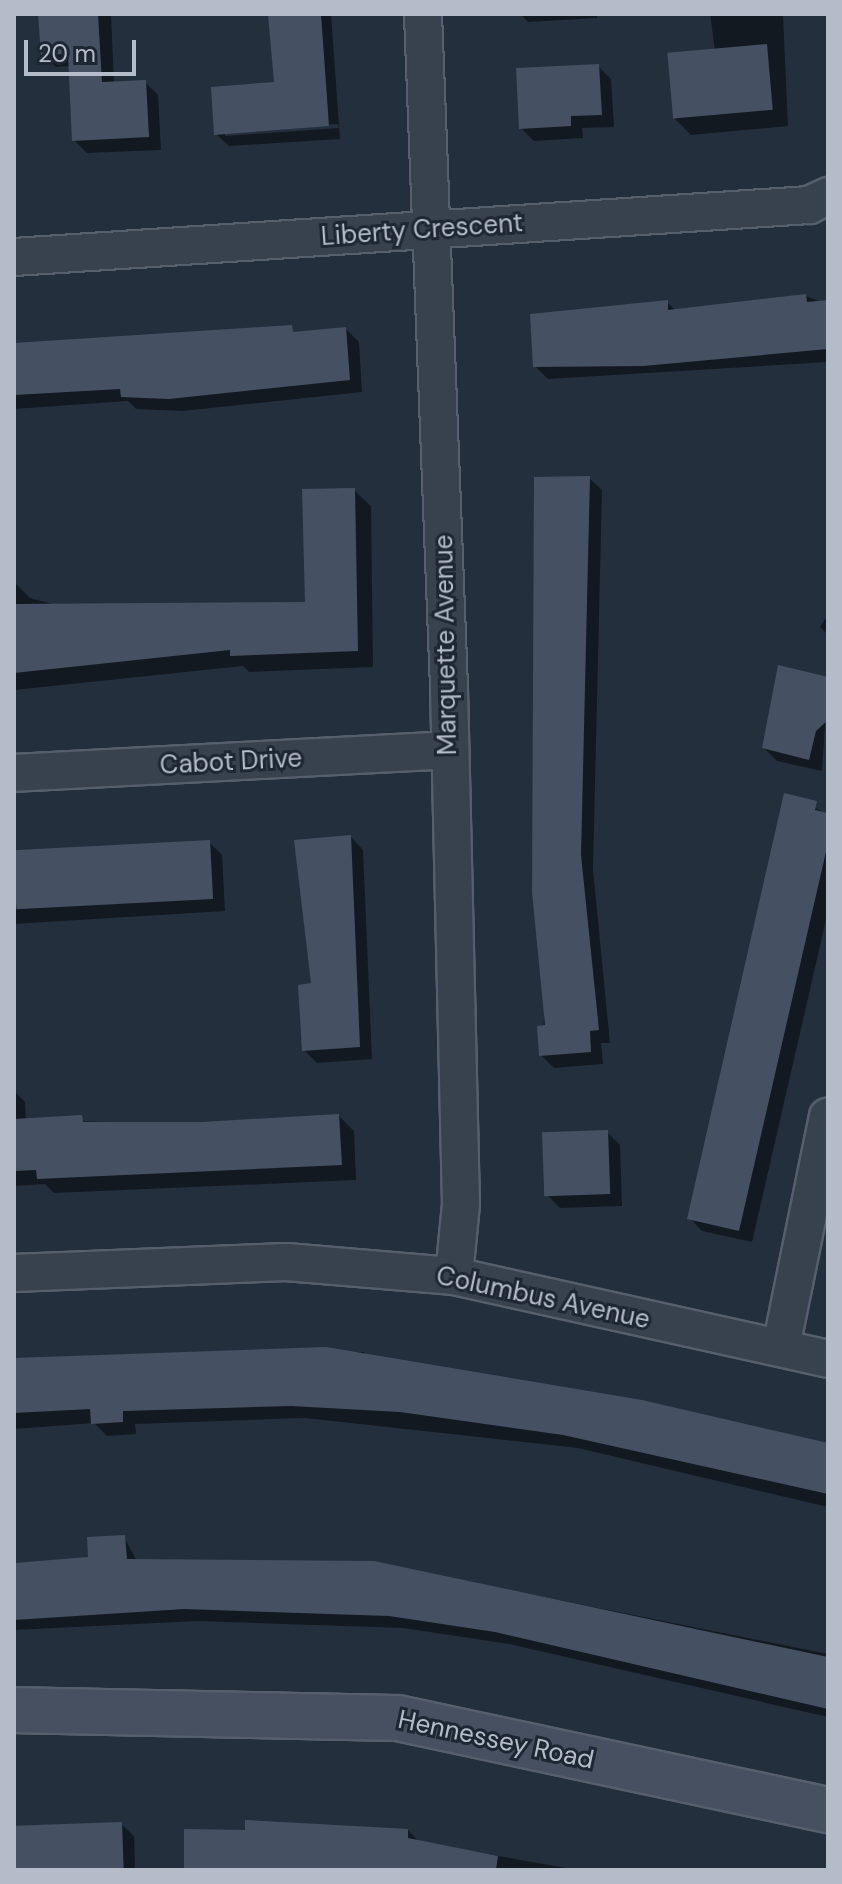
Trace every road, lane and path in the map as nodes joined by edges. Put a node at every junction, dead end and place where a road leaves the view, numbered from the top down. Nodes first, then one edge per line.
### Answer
1 (423, 14) edge
2 (828, 196) edge
3 (434, 229) junction
4 (14, 257) edge
5 (448, 750) junction
6 (14, 773) edge
7 (828, 1117) edge
8 (14, 1273) edge
9 (454, 1276) junction
10 (781, 1347) junction
11 (828, 1359) edge
12 (14, 1710) edge
13 (828, 1810) edge

1 - 3 street, Marquette Avenue
2 - 3 street, Liberty Crescent
3 - 4 street, Liberty Crescent
3 - 5 street, Marquette Avenue
5 - 6 street, Cabot Drive
5 - 9 street, Marquette Avenue
7 - 10 street
8 - 9 street, Columbus Avenue
9 - 10 street, Columbus Avenue
10 - 11 street, Columbus Avenue
12 - 13 street, Hennessey Road

